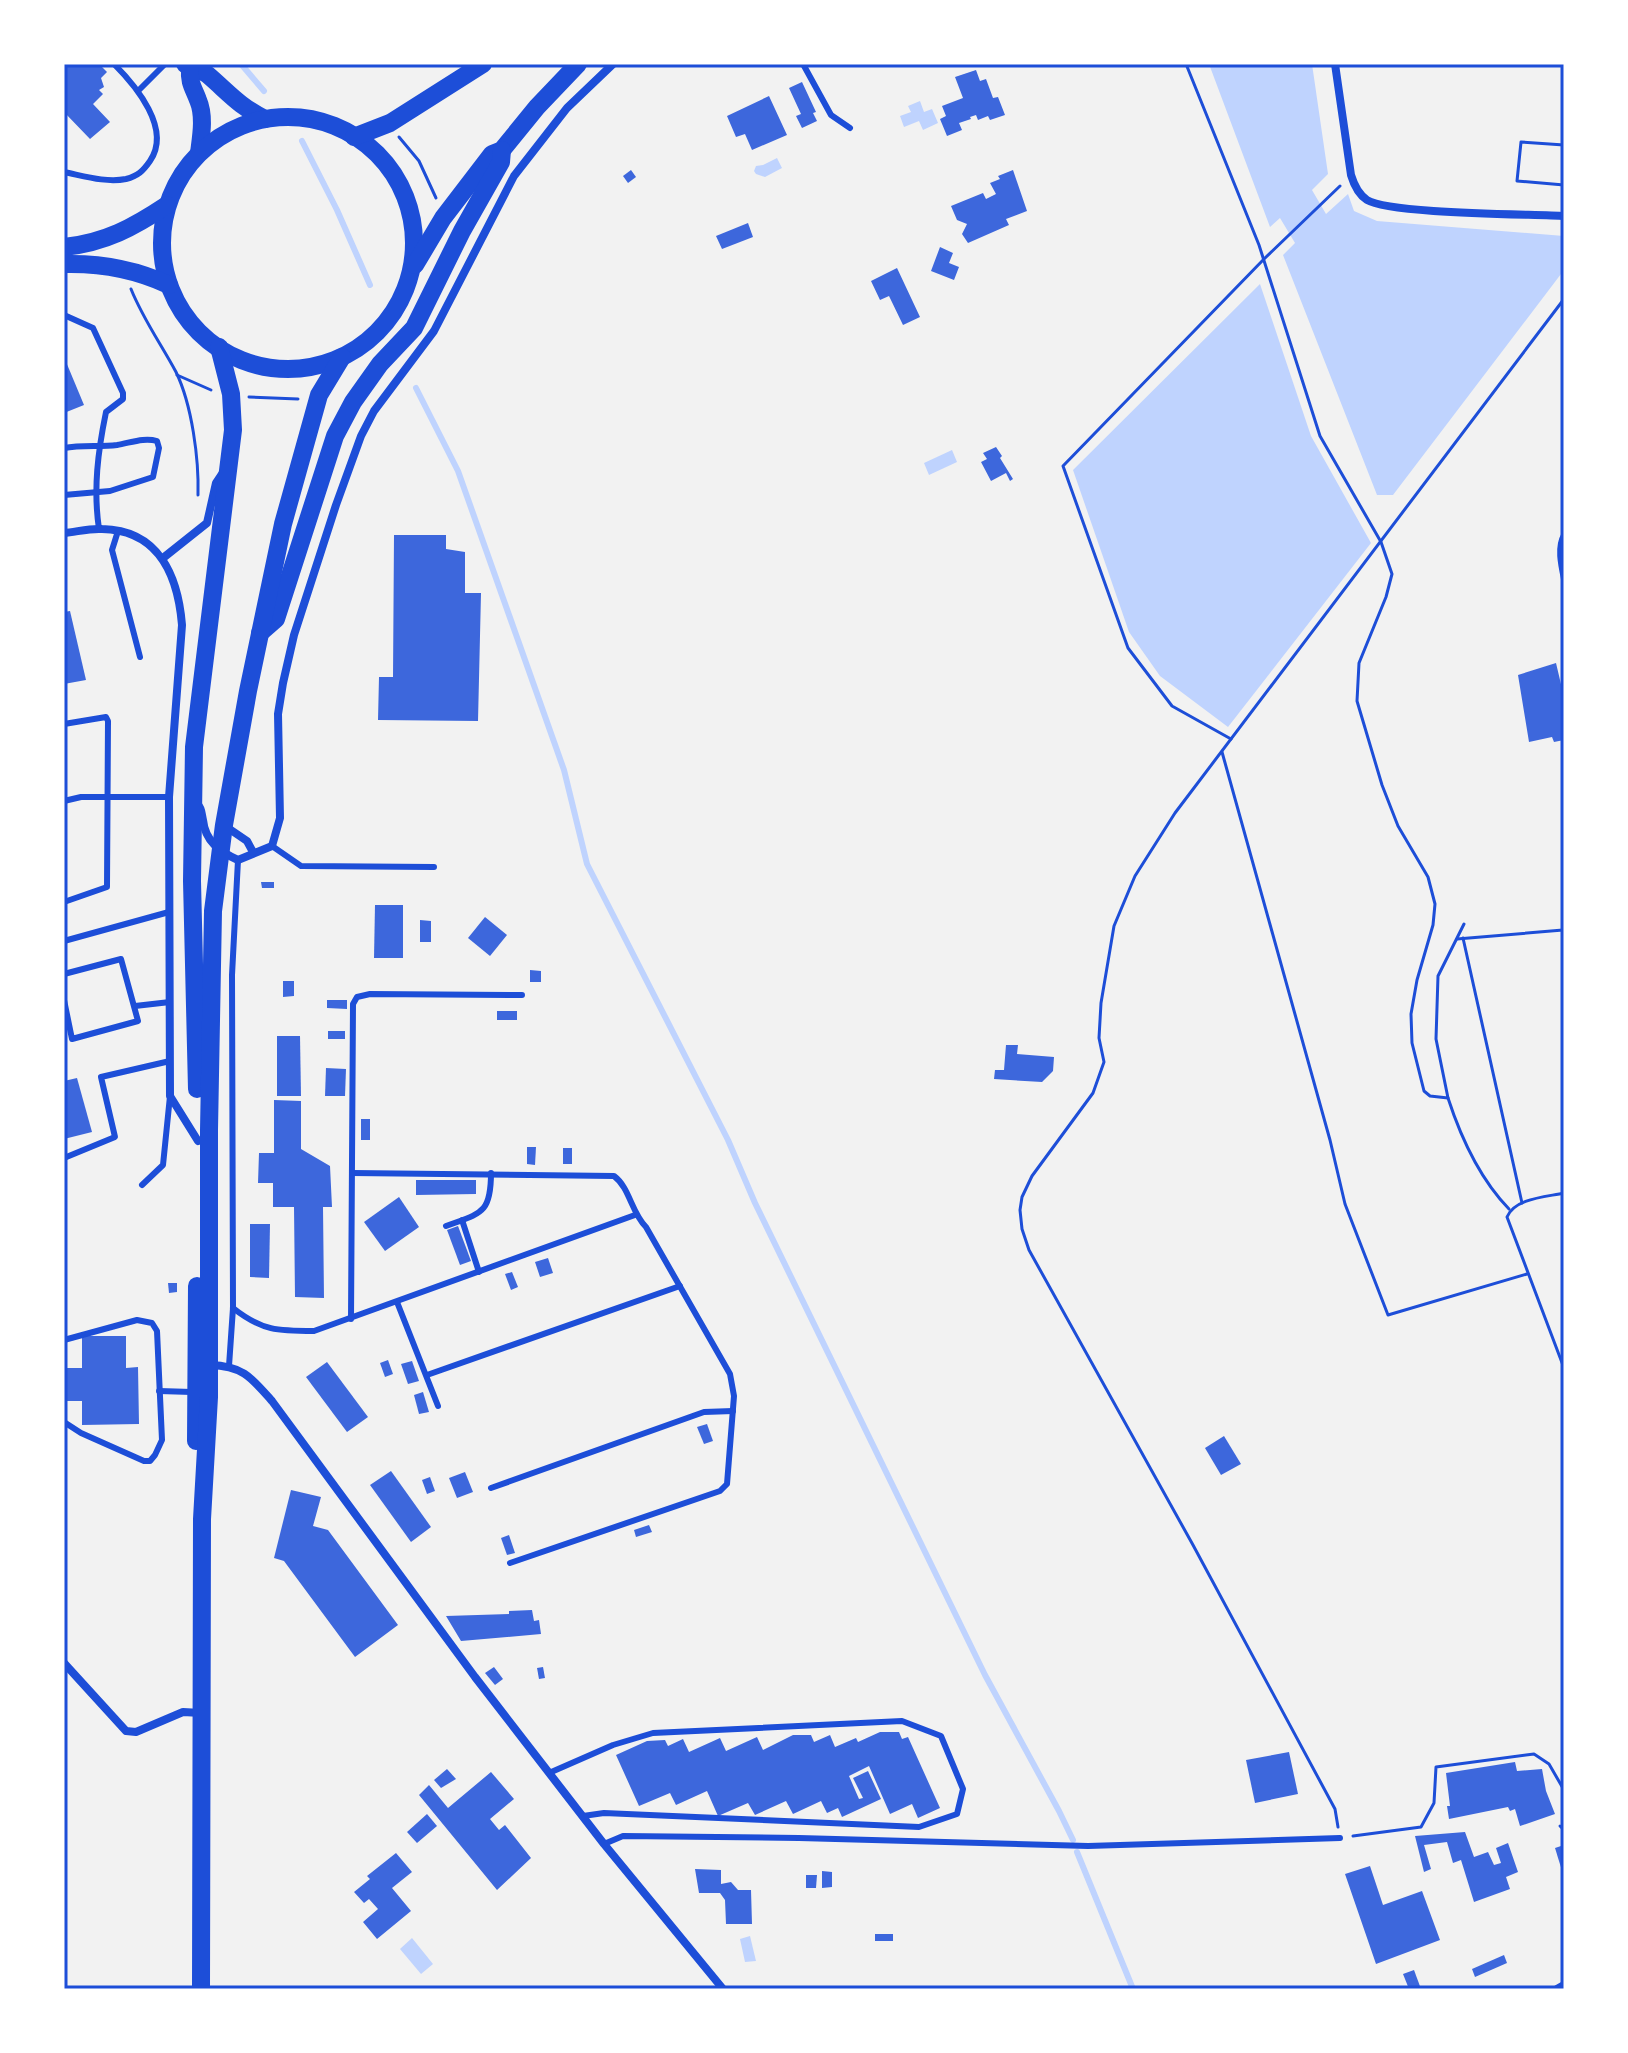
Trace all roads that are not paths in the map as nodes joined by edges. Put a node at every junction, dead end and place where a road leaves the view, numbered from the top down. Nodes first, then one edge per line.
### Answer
1 (114, 64) edge
2 (165, 64) edge
3 (483, 64) edge
4 (578, 64) edge
5 (613, 64) edge
6 (803, 64) edge
7 (1335, 64) edge
8 (187, 66) edge
9 (138, 91) junction
10 (265, 119) junction
11 (850, 128) dead end
12 (354, 137) junction
13 (502, 150) junction
14 (199, 153) junction
15 (64, 172) edge
16 (167, 205) junction
17 (1564, 216) edge
18 (69, 245) edge
19 (64, 264) edge
20 (412, 269) junction
21 (169, 285) junction
22 (64, 315) edge
23 (219, 347) junction
24 (342, 357) junction
25 (99, 445) junction
26 (64, 448) edge
27 (227, 467) junction
28 (95, 493) junction
29 (64, 495) edge
30 (99, 529) junction
31 (118, 531) junction
32 (64, 533) edge
33 (1564, 535) edge
34 (163, 558) junction
35 (1564, 579) edge
36 (260, 633) junction
37 (140, 657) dead end
38 (64, 724) edge
39 (107, 797) junction
40 (169, 797) junction
41 (192, 797) junction
42 (64, 801) edge
43 (224, 825) junction
44 (272, 846) junction
45 (253, 852) junction
46 (230, 856) junction
47 (434, 867) dead end
48 (64, 902) edge
49 (169, 912) junction
50 (64, 941) edge
51 (64, 974) edge
52 (522, 995) dead end
53 (64, 1000) edge
54 (170, 1002) junction
55 (135, 1006) junction
56 (170, 1061) junction
57 (170, 1096) junction
58 (198, 1141) junction
59 (64, 1158) edge
60 (352, 1173) junction
61 (491, 1173) junction
62 (142, 1185) dead end
63 (635, 1215) junction
64 (462, 1220) junction
65 (446, 1226) dead end
66 (479, 1272) junction
67 (680, 1286) junction
68 (397, 1302) junction
69 (233, 1308) junction
70 (351, 1319) junction
71 (64, 1340) edge
72 (209, 1365) junction
73 (229, 1366) junction
74 (427, 1375) junction
75 (159, 1391) junction
76 (196, 1392) junction
77 (438, 1406) dead end
78 (733, 1411) junction
79 (64, 1422) edge
80 (491, 1488) dead end
81 (202, 1519) junction
82 (510, 1563) dead end
83 (64, 1663) edge
84 (201, 1713) junction
85 (549, 1773) junction
86 (583, 1816) junction
87 (1340, 1838) road end
88 (604, 1844) junction
89 (1564, 1985) edge
90 (201, 1989) edge
91 (723, 1989) edge
92 (1557, 1989) edge

1 - 9 lane
2 - 9 lane
3 - 12 main road
4 - 13 main road
5 - 44 street
6 - 11 lane
7 - 17 street
8 - 10 main road
8 - 14 main road
9 - 15 lane
10 - 12 main road
10 - 14 main road
12 - 20 main road
13 - 20 main road
13 - 36 main road
14 - 16 main road
16 - 18 main road
16 - 21 main road
19 - 21 main road
20 - 24 main road
21 - 23 main road
22 - 25 lane
23 - 24 main road
23 - 27 main road
24 - 36 main road
25 - 26 lane
25 - 28 lane
25 - 28 lane
27 - 34 street
27 - 41 main road
28 - 29 lane
28 - 30 lane
30 - 31 street
30 - 32 street
31 - 34 street
31 - 37 lane
33 - 35 lane
34 - 40 street
36 - 43 main road
38 - 39 lane
39 - 40 lane
39 - 42 lane
39 - 48 lane
40 - 49 street
41 - 46 street
41 - 58 main road
43 - 45 street
43 - 46 main road
44 - 45 street
44 - 47 lane
45 - 46 street
46 - 69 lane
46 - 72 main road
49 - 50 lane
49 - 54 street
51 - 55 lane
52 - 60 lane
53 - 55 lane
54 - 55 lane
54 - 56 street
56 - 57 street
56 - 59 lane
57 - 58 street
57 - 62 lane
58 - 76 main road
60 - 61 lane
60 - 70 lane
61 - 63 lane
61 - 64 lane
63 - 66 lane
63 - 67 lane
64 - 65 lane
64 - 66 lane
66 - 68 lane
67 - 74 lane
67 - 78 lane
68 - 70 lane
68 - 74 lane
69 - 70 lane
69 - 73 lane
71 - 75 lane
72 - 73 street
72 - 81 main road
73 - 85 street
74 - 77 lane
75 - 76 lane
75 - 79 lane
76 - 81 main road
78 - 80 lane
78 - 82 lane
81 - 84 main road
83 - 84 street
84 - 90 main road
85 - 86 street
85 - 86 lane
86 - 88 street
87 - 88 lane
88 - 91 street
89 - 92 street

